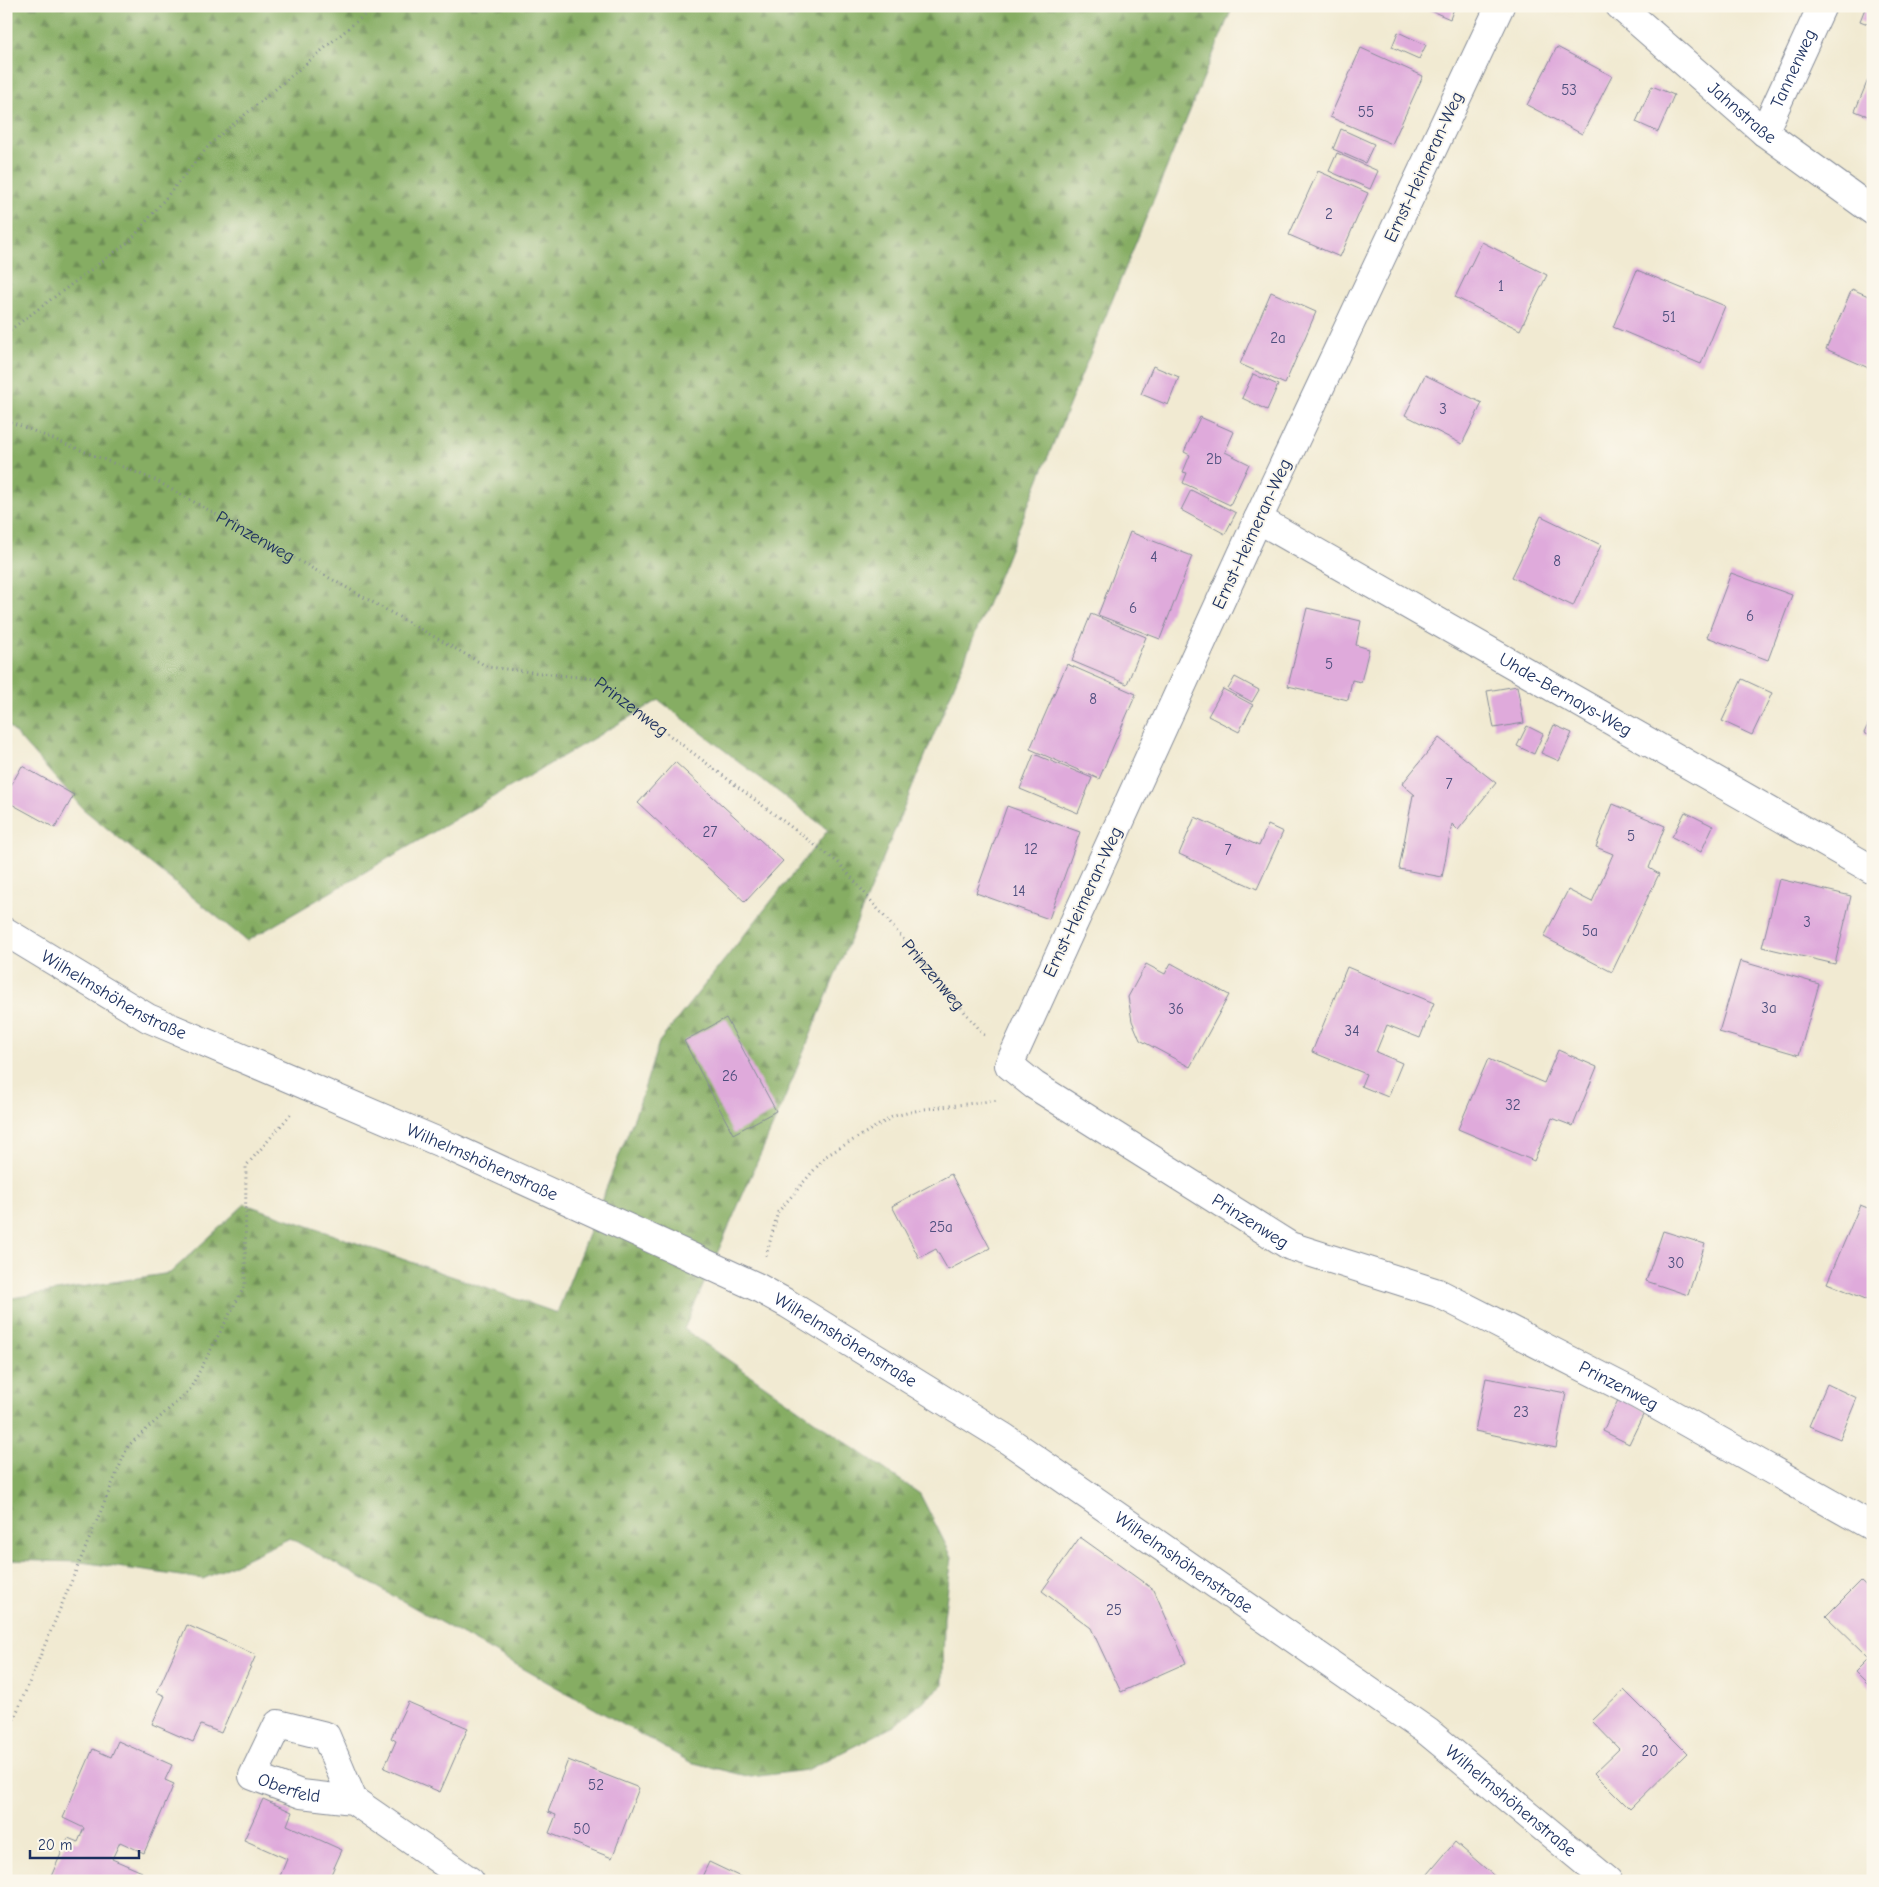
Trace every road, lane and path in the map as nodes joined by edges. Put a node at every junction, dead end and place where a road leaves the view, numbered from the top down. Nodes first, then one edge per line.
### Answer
1 (375, 6) edge
2 (1500, 6) edge
3 (1620, 6) edge
4 (1822, 6) edge
5 (1764, 132) junction
6 (1873, 211) edge
7 (6, 333) edge
8 (6, 420) edge
9 (1258, 519) junction
10 (1873, 870) edge
11 (6, 932) edge
12 (1009, 1065) junction
13 (1034, 1085) junction
14 (313, 1089) junction
15 (757, 1288) junction
16 (1873, 1527) edge
17 (6, 1738) edge
18 (352, 1800) dead end
19 (470, 1881) edge
20 (1608, 1881) edge

1 - 7 path
2 - 9 street, Ernst-Heimeran-Weg
3 - 5 street, Jahnstraße
4 - 5 street, Tannenweg
5 - 6 street, Jahnstraße
8 - 12 path, Prinzenweg
9 - 10 street, Uhde-Bernays-Weg
9 - 12 street, Ernst-Heimeran-Weg
11 - 14 street, Wilhelmshöhenstraße
12 - 13 street, Prinzenweg
13 - 15 path
13 - 16 street, Prinzenweg
14 - 15 street, Wilhelmshöhenstraße
14 - 17 path
15 - 20 street, Wilhelmshöhenstraße
18 - 19 street

